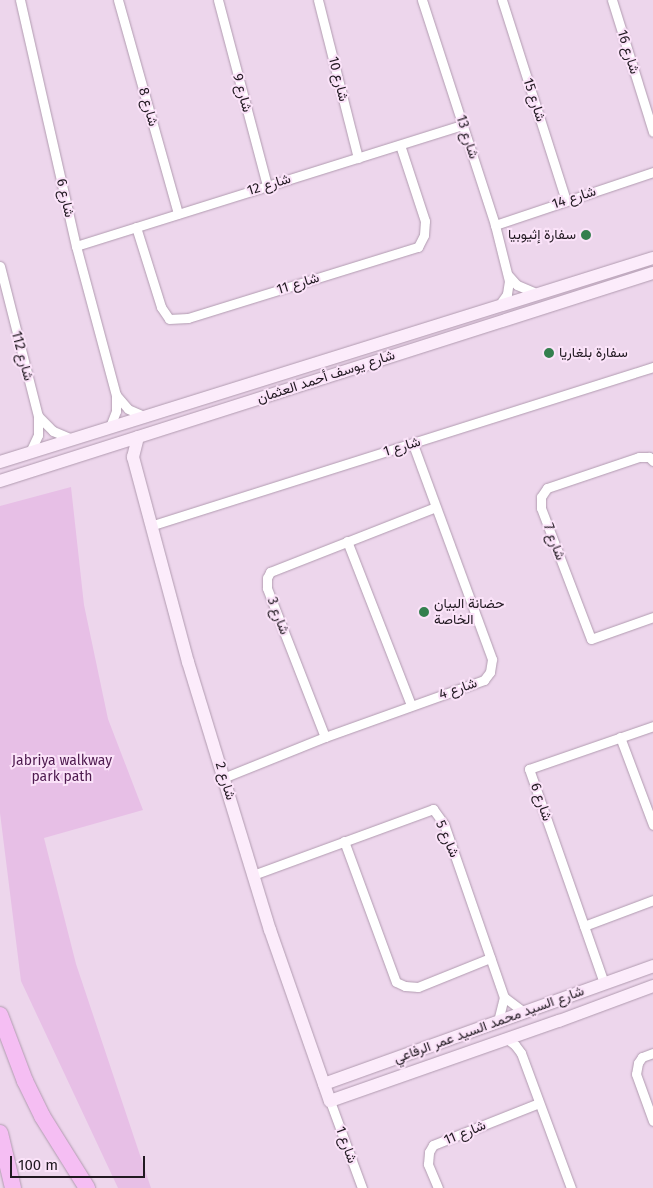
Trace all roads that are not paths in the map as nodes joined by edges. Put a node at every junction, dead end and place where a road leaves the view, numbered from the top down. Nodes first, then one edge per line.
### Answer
1 (20, 0) edge
2 (118, 0) edge
3 (218, 0) edge
4 (318, 0) edge
5 (422, 0) edge
6 (502, 0) edge
7 (612, 0) edge
8 (463, 125) junction
9 (653, 132) edge
10 (400, 145) junction
11 (358, 158) junction
12 (653, 172) edge
13 (268, 186) junction
14 (566, 200) junction
15 (178, 214) junction
16 (495, 224) junction
17 (136, 227) junction
18 (76, 246) junction
19 (653, 258) edge
20 (0, 266) edge
21 (653, 267) edge
22 (653, 273) edge
23 (508, 275) junction
24 (626, 282) junction
25 (536, 294) junction
26 (500, 304) junction
27 (653, 367) edge
28 (116, 395) junction
29 (38, 416) junction
30 (144, 416) junction
31 (110, 427) junction
32 (138, 437) junction
33 (72, 439) junction
34 (117, 444) junction
35 (412, 444) junction
36 (30, 452) junction
37 (133, 457) junction
38 (653, 461) edge
39 (0, 462) edge
40 (0, 481) edge
41 (436, 507) junction
42 (150, 526) junction
43 (347, 541) junction
44 (653, 617) edge
45 (411, 705) junction
46 (653, 726) edge
47 (620, 737) junction
48 (325, 738) junction
49 (223, 778) junction
50 (653, 825) edge
51 (344, 841) junction
52 (252, 875) junction
53 (653, 900) edge
54 (584, 926) junction
55 (490, 958) junction
56 (652, 970) edge
57 (604, 983) junction
58 (653, 986) edge
59 (504, 997) junction
60 (524, 1012) junction
61 (0, 1015) edge
62 (498, 1021) junction
63 (559, 1021) junction
64 (526, 1033) junction
65 (507, 1039) junction
66 (521, 1053) junction
67 (653, 1053) edge
68 (324, 1084) junction
69 (330, 1101) junction
70 (539, 1103) junction
71 (653, 1121) edge
72 (0, 1133) edge
73 (13, 1188) edge
74 (87, 1188) edge
75 (362, 1188) edge
76 (438, 1188) edge
77 (571, 1188) edge

1 - 18 street, شارع 6
2 - 15 street, شارع 8
3 - 13 street, شارع 9
4 - 11 street, شارع 10
5 - 8 street, شارع 13
6 - 14 street, شارع 15
7 - 9 street, شارع 16
8 - 10 street, شارع 12
8 - 16 street, شارع 13
10 - 11 street, شارع 12
10 - 17 street, شارع 11
11 - 13 street, شارع 12
12 - 14 street, شارع 14
13 - 15 street, شارع 12
14 - 16 street, شارع 14
15 - 17 street, شارع 12
16 - 23 street, شارع 13
17 - 18 street, شارع 12
18 - 28 street, شارع 6
19 - 25 street, شارع يوسف أحمد العثمان
20 - 29 street, شارع 112
21 - 24 street
22 - 24 street, شارع يوسف أحمد العثمان
23 - 25 street
23 - 26 street, شارع 13
24 - 32 street, شارع يوسف أحمد العثمان
25 - 26 street, شارع يوسف أحمد العثمان
26 - 30 street, شارع يوسف أحمد العثمان
27 - 35 street, شارع 1
28 - 30 street
28 - 31 street, شارع 6
29 - 33 street
29 - 36 street, شارع 112
30 - 31 street, شارع يوسف أحمد العثمان
31 - 33 street, شارع يوسف أحمد العثمان
32 - 34 street, شارع يوسف أحمد العثمان
32 - 37 street, شارع 2
33 - 36 street, شارع يوسف أحمد العثمان
34 - 37 street
34 - 40 street, شارع يوسف أحمد العثمان
35 - 41 street, شارع 4
35 - 42 street, شارع 1
36 - 39 street, شارع يوسف أحمد العثمان
37 - 42 street, شارع 2
38 - 44 street, شارع 7
41 - 43 street, شارع 3
41 - 45 street, شارع 4
42 - 49 street, شارع 2
43 - 45 street
43 - 48 street, شارع 3
45 - 48 street, شارع 4
46 - 47 street, شارع 6
47 - 50 street
47 - 54 street, شارع 6
48 - 49 street, شارع 4
49 - 52 street, شارع 2
51 - 52 street, شارع 5
51 - 55 street
51 - 55 street, شارع 5
52 - 68 street, شارع 2
53 - 54 street
54 - 57 street, شارع 6
55 - 59 street, شارع 5
56 - 57 street, شارع السيد محمد السيد عمر الرفاعي
56 - 63 street
57 - 60 street, شارع السيد محمد السيد عمر الرفاعي
58 - 63 street, شارع السيد محمد السيد عمر الرفاعي
59 - 60 street
59 - 62 street
60 - 62 street, شارع السيد محمد السيد عمر الرفاعي
61 - 74 highway
62 - 68 street, شارع السيد محمد السيد عمر الرفاعي
63 - 64 street, شارع السيد محمد السيد عمر الرفاعي
64 - 65 street, شارع السيد محمد السيد عمر الرفاعي
64 - 66 street
65 - 66 street
65 - 69 street, شارع السيد محمد السيد عمر الرفاعي
66 - 70 street
67 - 71 street
68 - 69 street, شارع 2
69 - 75 street, شارع 1
70 - 76 street, شارع 11
70 - 77 street
72 - 73 highway

